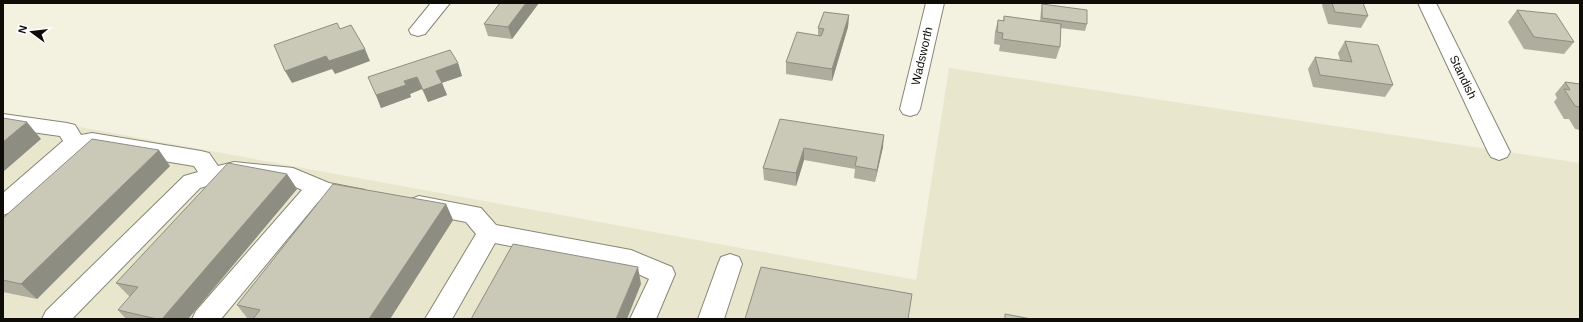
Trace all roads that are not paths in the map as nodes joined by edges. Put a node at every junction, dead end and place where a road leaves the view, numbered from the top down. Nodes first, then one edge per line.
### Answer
1 (441, 3) edge
2 (934, 3) edge
3 (1428, 3) edge
4 (418, 30) dead end
5 (910, 109) dead end
6 (3, 121) edge
7 (75, 143) junction
8 (1499, 152) dead end
9 (213, 176) junction
10 (324, 191) junction
11 (3, 206) edge
12 (489, 233) junction
13 (730, 264) dead end
14 (56, 319) edge
15 (205, 319) edge
16 (438, 319) edge
17 (643, 319) edge
18 (711, 319) edge

1 - 4 street
2 - 5 street, Wadsworth
3 - 8 street, Standish
6 - 7 street
7 - 9 street
7 - 11 street
9 - 10 street
9 - 14 street
10 - 12 street
10 - 15 street
12 - 16 street
12 - 17 street
13 - 18 street

